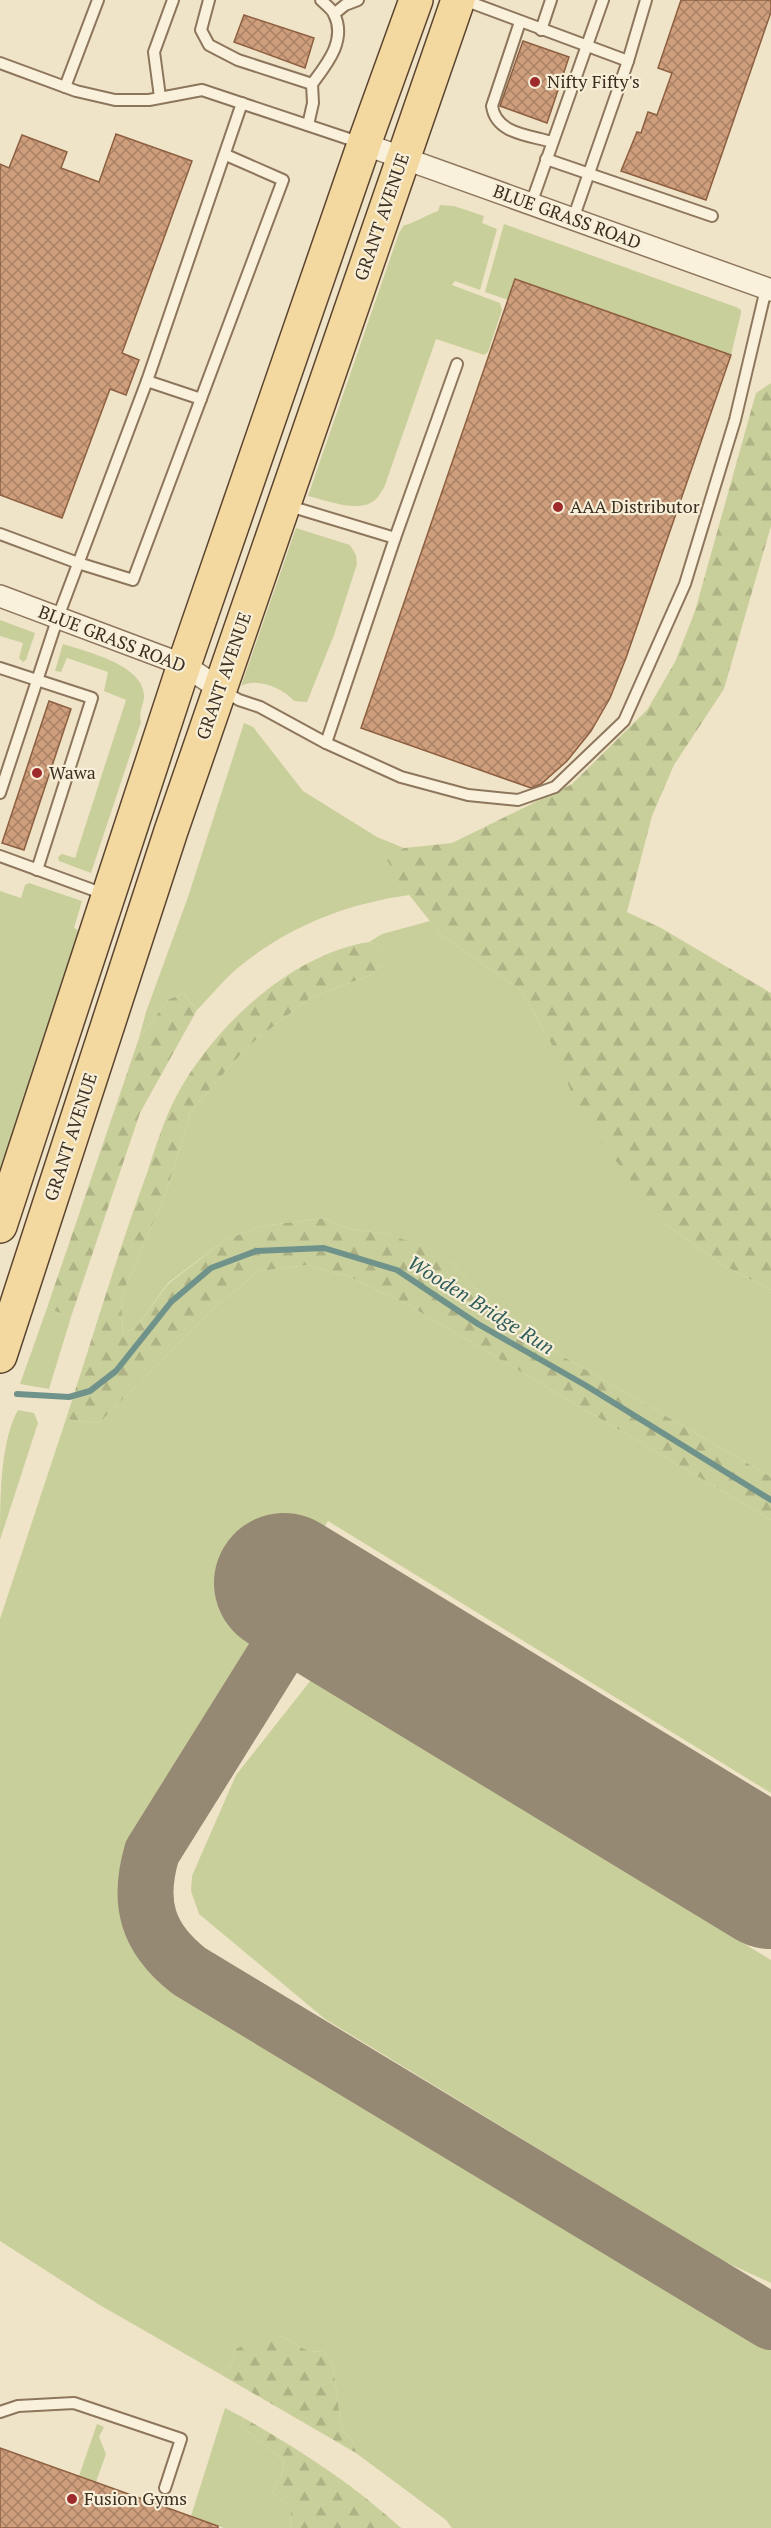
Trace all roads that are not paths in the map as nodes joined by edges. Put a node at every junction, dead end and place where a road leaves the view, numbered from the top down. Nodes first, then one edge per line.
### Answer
1 (98, 0) edge
2 (173, 0) edge
3 (209, 0) edge
4 (321, 0) edge
5 (358, 0) edge
6 (459, 0) edge
7 (464, 0) edge
8 (552, 0) edge
9 (603, 0) edge
10 (646, 0) edge
11 (413, 1) edge
12 (334, 14) junction
13 (520, 22) junction
14 (541, 30) junction
15 (585, 46) junction
16 (628, 61) junction
17 (0, 63) edge
18 (312, 84) junction
19 (65, 87) junction
20 (160, 98) junction
21 (242, 103) junction
22 (308, 125) junction
23 (552, 142) junction
24 (364, 144) junction
25 (226, 155) junction
26 (402, 158) junction
27 (546, 159) junction
28 (588, 174) junction
29 (531, 204) junction
30 (712, 216) dead end
31 (573, 219) junction
32 (768, 289) edge
33 (457, 364) dead end
34 (147, 381) junction
35 (201, 399) junction
36 (283, 504) junction
37 (0, 534) edge
38 (394, 538) junction
39 (78, 563) junction
40 (0, 596) edge
41 (58, 617) junction
42 (184, 665) junction
43 (0, 668) edge
44 (37, 681) junction
45 (220, 689) junction
46 (326, 743) junction
47 (0, 793) edge
48 (0, 856) edge
49 (37, 870) junction
50 (108, 896) junction
51 (0, 1226) edge
52 (0, 1356) edge
53 (0, 2412) edge
54 (165, 2488) dead end

1 - 19 lane
2 - 20 lane
3 - 18 lane
4 - 12 lane
5 - 12 lane
6 - 26 main road, GRANT AVENUE
7 - 13 lane
8 - 14 lane
9 - 15 lane
10 - 16 lane
11 - 24 main road
12 - 18 lane
13 - 14 lane
13 - 23 lane
14 - 15 lane
15 - 16 lane
15 - 23 lane
16 - 28 lane
17 - 19 lane
18 - 22 lane
19 - 20 lane
20 - 21 lane
21 - 22 lane
21 - 25 lane
22 - 24 lane
23 - 27 lane
24 - 26 street, BLUE GRASS ROAD
24 - 42 main road
25 - 34 lane
25 - 35 lane
26 - 29 street, BLUE GRASS ROAD
26 - 36 main road, GRANT AVENUE
27 - 28 lane
27 - 29 lane
28 - 30 lane
28 - 31 lane
29 - 31 street, BLUE GRASS ROAD
31 - 32 street, BLUE GRASS ROAD
32 - 46 lane
33 - 38 lane
34 - 35 lane
34 - 39 lane
35 - 39 lane
36 - 38 lane
36 - 45 main road, GRANT AVENUE
37 - 39 lane
38 - 46 lane
39 - 41 lane
40 - 41 street, BLUE GRASS ROAD
41 - 42 street, BLUE GRASS ROAD
41 - 44 lane
42 - 45 street, BLUE GRASS ROAD
42 - 50 main road
43 - 44 lane
44 - 47 lane
44 - 49 lane
45 - 46 lane
45 - 52 main road, GRANT AVENUE
48 - 49 lane
49 - 50 lane
50 - 51 main road
53 - 54 lane

